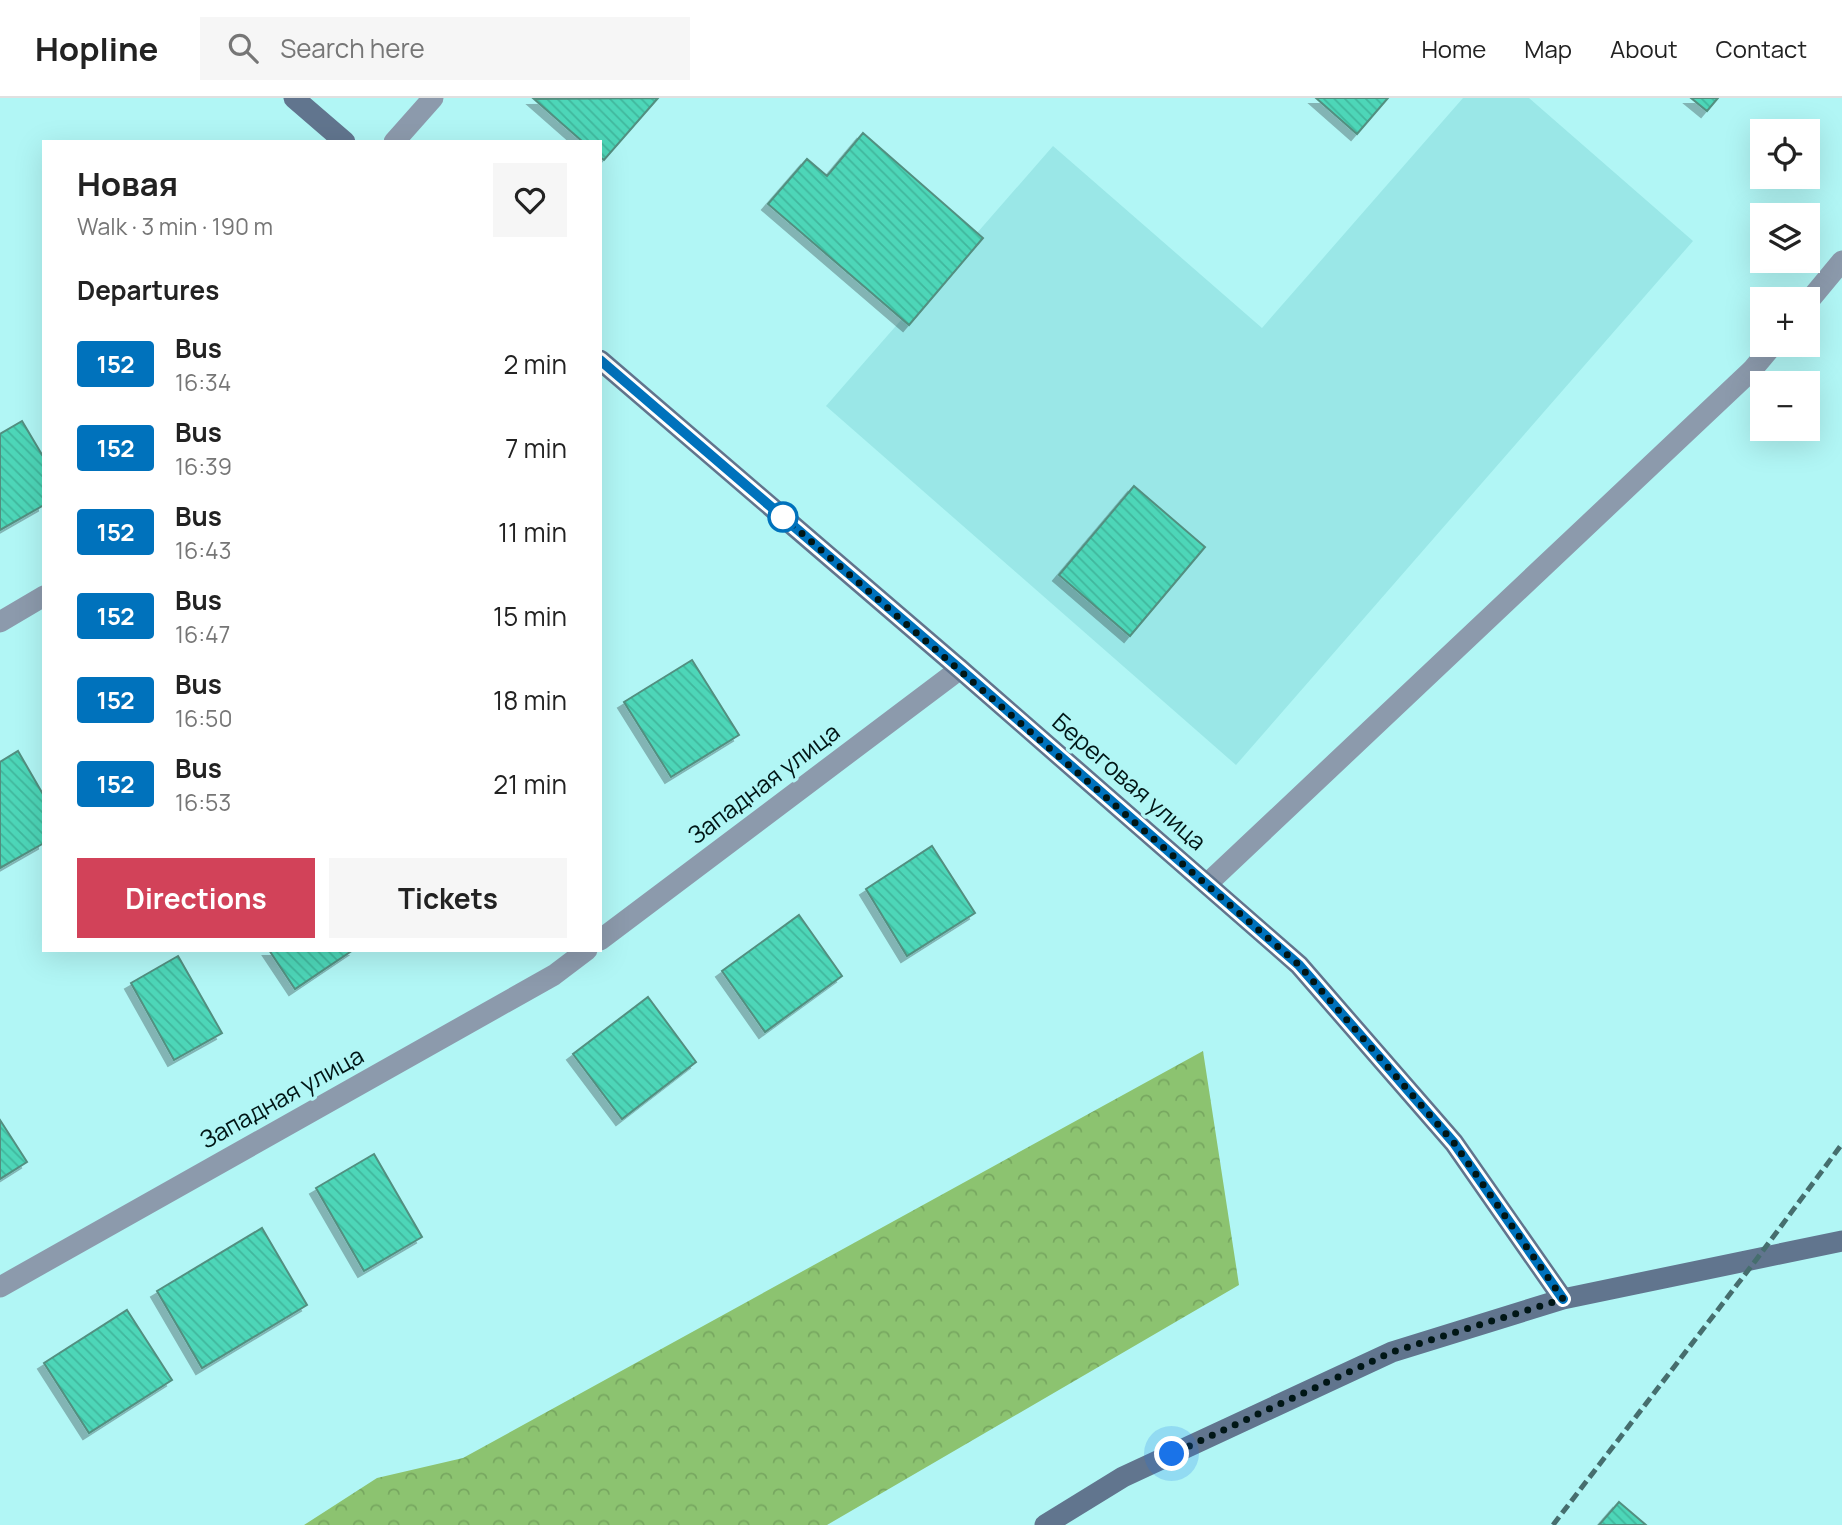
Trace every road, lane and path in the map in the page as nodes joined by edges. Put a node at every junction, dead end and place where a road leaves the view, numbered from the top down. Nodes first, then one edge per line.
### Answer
1 (295, 98) edge
2 (433, 98) edge
3 (343, 140) edge
4 (396, 140) edge
5 (1842, 261) edge
6 (1820, 288) edge
7 (1763, 357) edge
8 (602, 362) edge
9 (42, 597) edge
10 (0, 622) edge
11 (960, 669) junction
12 (1207, 884) junction
13 (602, 938) edge
14 (584, 952) edge
15 (1842, 1241) edge
16 (0, 1287) edge
17 (1563, 1299) junction
18 (1045, 1525) edge

1 - 3 street
2 - 4 street
5 - 6 street
7 - 12 street
8 - 11 street, Береговая улица
9 - 10 street
11 - 12 street, Береговая улица
11 - 13 street, Западная улица
12 - 17 street, Береговая улица
14 - 16 street, Западная улица
15 - 17 street
17 - 18 street

